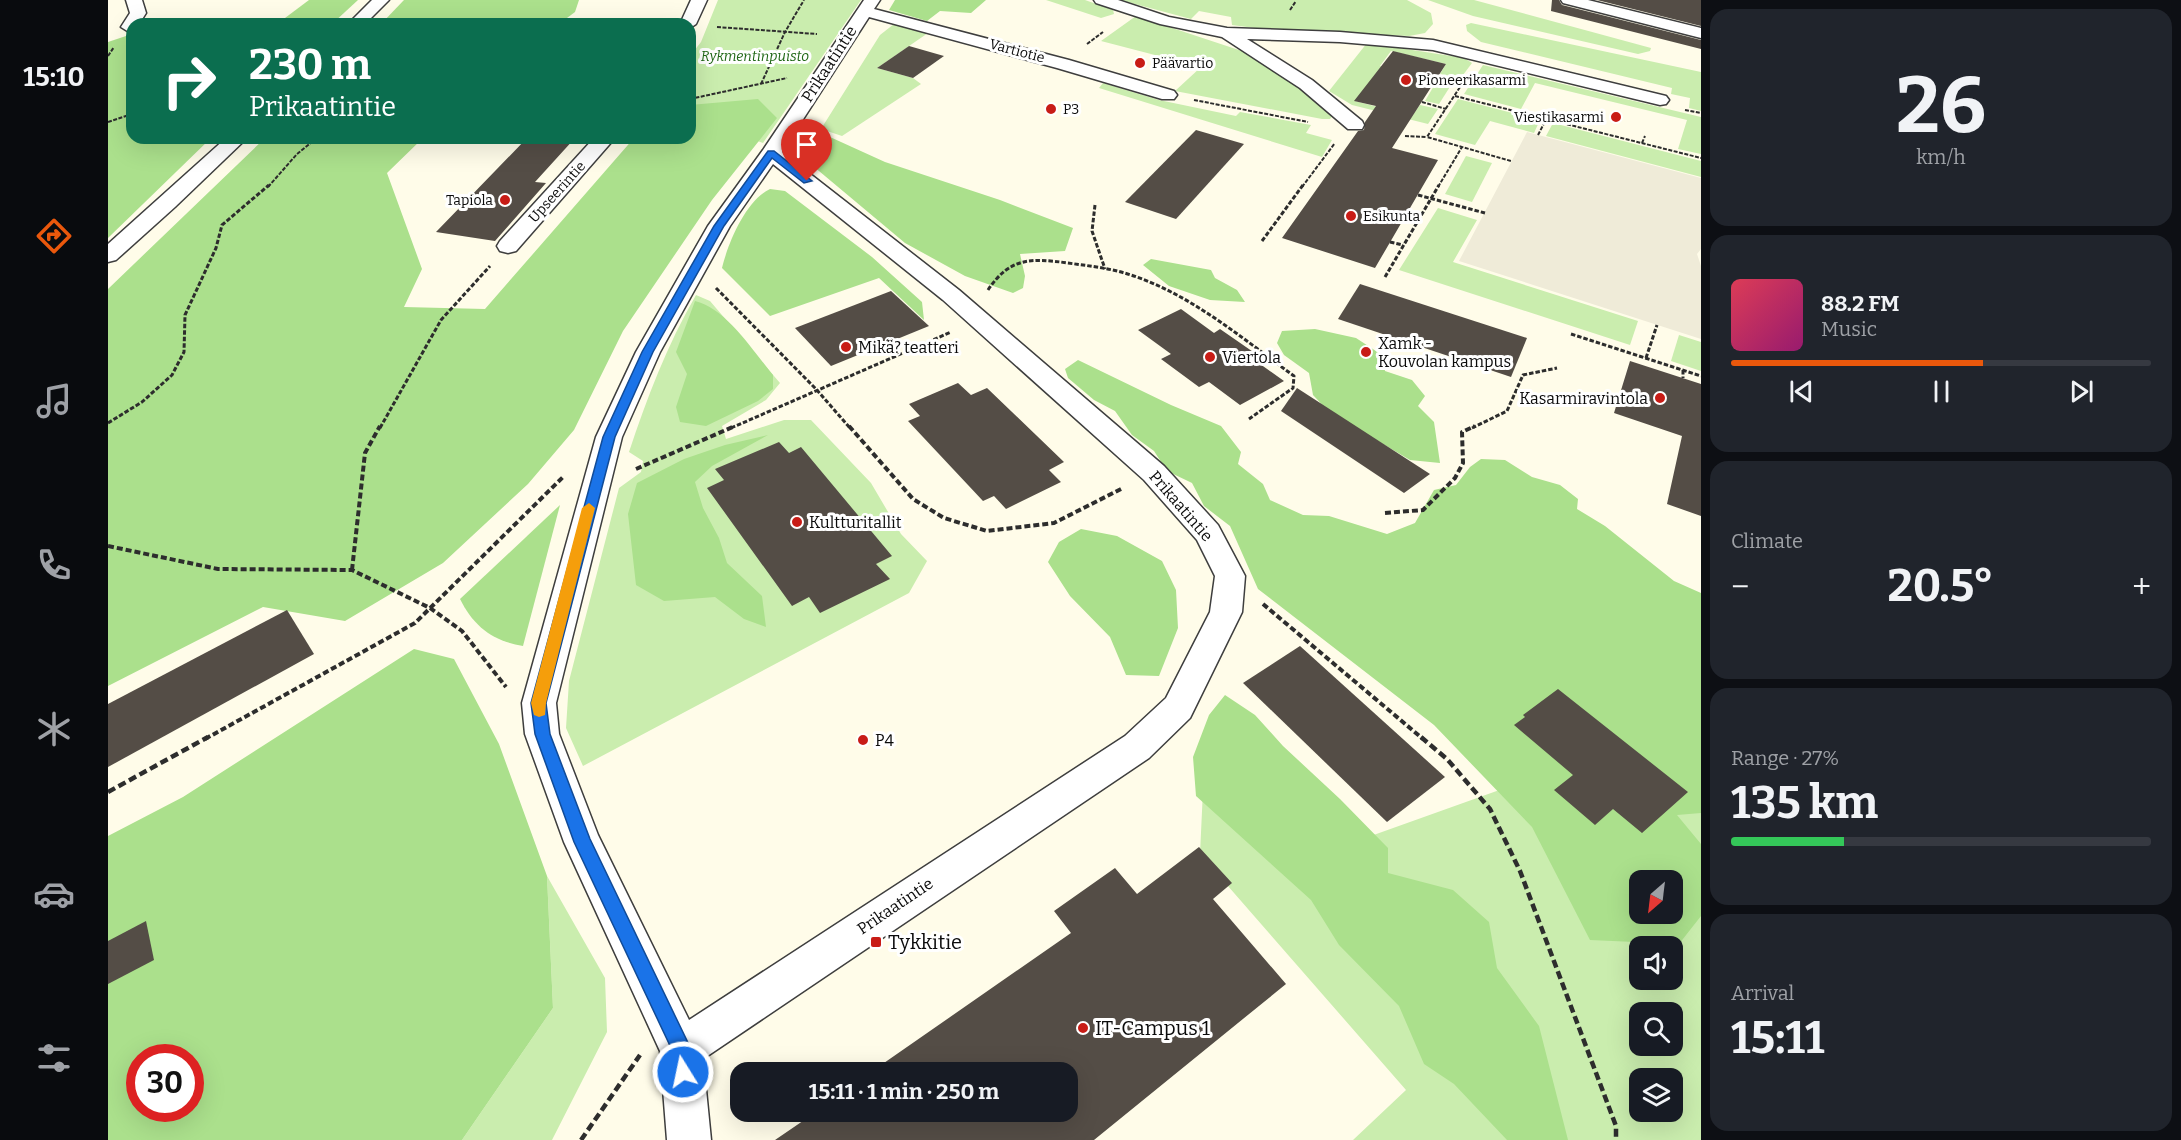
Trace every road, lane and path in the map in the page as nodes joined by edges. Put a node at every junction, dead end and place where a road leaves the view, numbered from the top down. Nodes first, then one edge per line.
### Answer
1 (134, 0) edge
2 (381, 0) edge
3 (699, 0) edge
4 (804, 0) edge
5 (1102, 0) edge
6 (1569, 0) edge
7 (868, 5) edge
8 (135, 18) edge
9 (362, 18) edge
10 (691, 18) edge
11 (714, 27) dead end
12 (785, 32) junction
13 (1227, 33) junction
14 (1701, 33) edge
15 (848, 35) junction
16 (1482, 56) junction
17 (828, 66) junction
18 (1438, 76) dead end
19 (1464, 82) junction
20 (761, 85) junction
21 (1168, 95) joint
22 (1455, 96) junction
23 (696, 98) edge
24 (1660, 100) dead end
25 (1422, 102) dead end
26 (1446, 109) junction
27 (1550, 112) dead end
28 (126, 116) edge
29 (1547, 119) junction
30 (108, 122) edge
31 (1355, 125) joint
32 (1538, 135) dead end
33 (1405, 136) dead end
34 (1645, 136) dead end
35 (1427, 137) junction
36 (1642, 143) junction
37 (231, 144) edge
38 (310, 144) edge
39 (600, 144) edge
40 (1462, 147) junction
41 (1332, 148) dead end
42 (771, 153) junction
43 (1701, 158) edge
44 (1511, 161) dead end
45 (1418, 195) dead end
46 (1432, 198) junction
47 (1095, 205) dead end
48 (1485, 213) dead end
49 (1262, 241) dead end
50 (1390, 242) dead end
51 (1403, 245) junction
52 (508, 246) joint
53 (108, 255) edge
54 (697, 268) junction
55 (1105, 269) junction
56 (1385, 277) dead end
57 (983, 298) dead end
58 (1657, 325) dead end
59 (1571, 334) dead end
60 (916, 348) dead end
61 (1646, 358) junction
62 (1557, 368) dead end
63 (1683, 370) junction
64 (1701, 376) edge
65 (1683, 378) dead end
66 (816, 389) junction
67 (1250, 419) dead end
68 (108, 423) edge
69 (609, 437) junction
70 (1154, 473) junction
71 (594, 488) junction
72 (1385, 513) dead end
73 (108, 546) edge
74 (352, 570) junction
75 (1230, 576) junction
76 (430, 608) junction
77 (542, 734) junction
78 (108, 792) edge
79 (674, 1033) junction
80 (581, 1140) edge
81 (689, 1140) edge
82 (1616, 1140) edge

1 - 8 street
2 - 9 street
3 - 10 street
4 - 12 path
5 - 13 street
6 - 14 street
7 - 15 street, Prikaatintie
7 - 21 street, Vartiotie
11 - 12 path
12 - 15 path
12 - 20 path
13 - 16 street
13 - 31 street
15 - 17 street, Prikaatintie
16 - 19 path
16 - 24 street
17 - 20 path
17 - 42 street, Prikaatintie
18 - 19 path
19 - 22 path
20 - 23 path
21 - 31 path
22 - 26 path
22 - 29 path
25 - 26 path
26 - 35 path
27 - 29 path
28 - 30 path
29 - 32 path
29 - 36 path
33 - 35 path
34 - 36 path
35 - 40 path
36 - 43 path
37 - 53 street
38 - 68 path
39 - 52 street, Upseerintie
40 - 44 path
40 - 46 path
41 - 49 path
42 - 54 street
42 - 70 street, Prikaatintie
45 - 46 path
46 - 48 path
46 - 51 path
47 - 55 path
50 - 51 path
51 - 56 path
52 - 74 path
54 - 66 path
54 - 69 street
55 - 57 path
55 - 67 path
58 - 61 path
59 - 61 path
60 - 66 path
61 - 63 path
62 - 72 path
63 - 64 path
63 - 65 path
66 - 70 path
66 - 71 path
69 - 71 street
69 - 76 path
70 - 75 street, Prikaatintie
71 - 77 street
73 - 74 path
74 - 76 path
75 - 79 street, Prikaatintie
75 - 82 path
76 - 77 path
76 - 78 path
77 - 79 street
79 - 80 path
79 - 81 street

